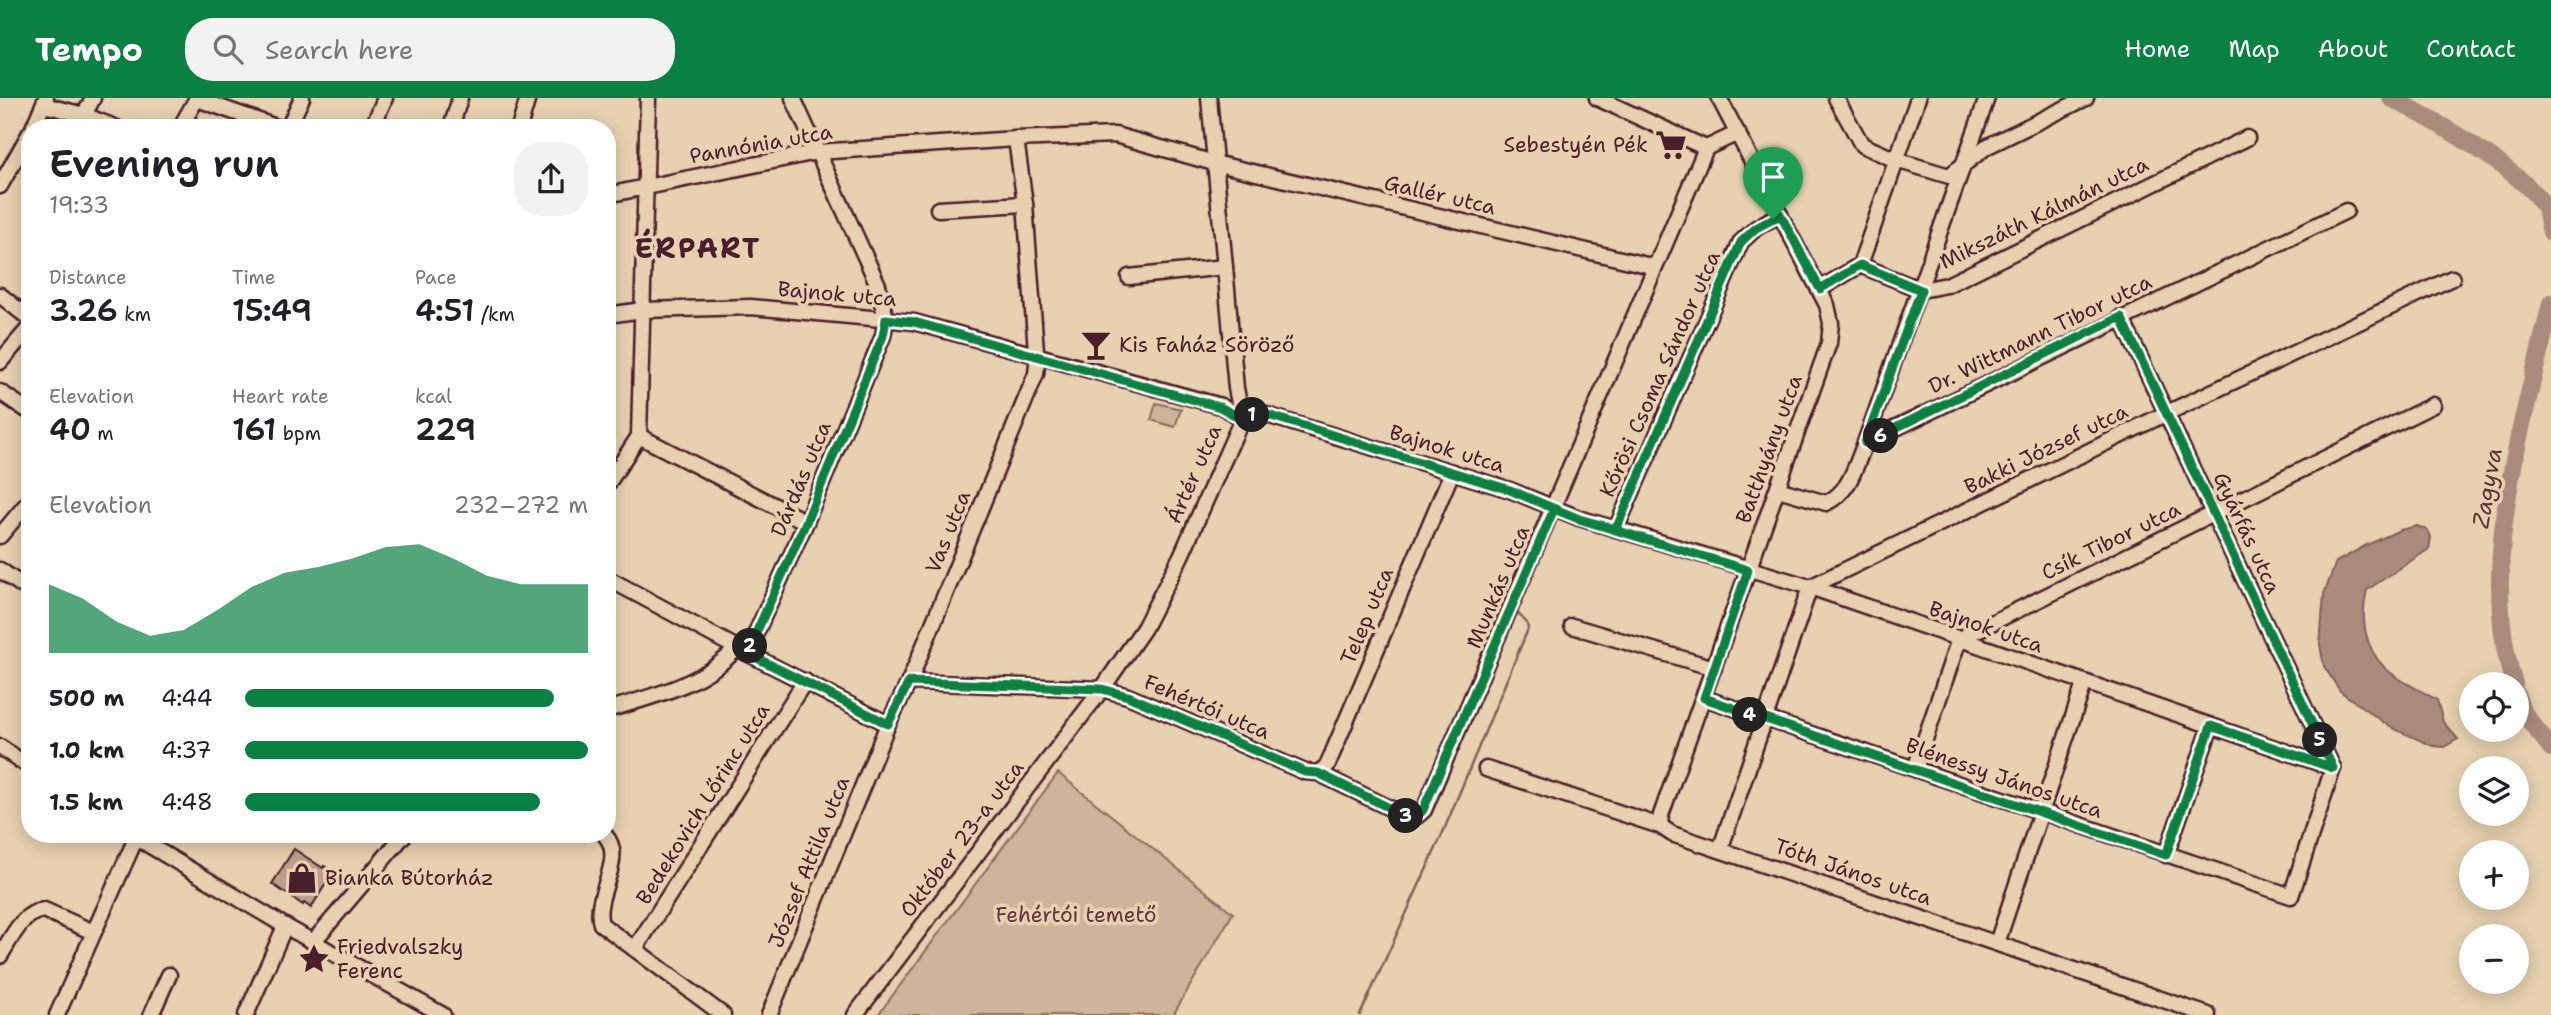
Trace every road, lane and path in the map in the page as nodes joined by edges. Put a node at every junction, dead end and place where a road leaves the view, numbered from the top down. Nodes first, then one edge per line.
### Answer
1 (93, 98) edge
2 (197, 98) edge
3 (302, 98) edge
4 (385, 98) edge
5 (460, 98) edge
6 (528, 98) edge
7 (648, 98) edge
8 (793, 98) edge
9 (1209, 98) edge
10 (1597, 98) edge
11 (1719, 98) edge
12 (1836, 98) edge
13 (1918, 98) edge
14 (1987, 98) edge
15 (2086, 98) edge
16 (45, 101) edge
17 (84, 115) junction
18 (37, 119) edge
19 (94, 119) edge
20 (185, 119) edge
21 (254, 119) edge
22 (292, 119) edge
23 (376, 119) edge
24 (454, 119) edge
25 (522, 119) edge
26 (1738, 133) junction
27 (2247, 138) dead end
28 (1016, 139) junction
29 (1706, 148) junction
30 (21, 149) edge
31 (817, 152) junction
32 (1896, 159) junction
33 (1214, 163) junction
34 (1962, 167) junction
35 (0, 186) edge
36 (647, 187) junction
37 (616, 193) edge
38 (1025, 204) junction
39 (938, 209) dead end
40 (2346, 211) dead end
41 (1780, 214) junction
42 (1860, 265) junction
43 (1225, 267) junction
44 (1655, 267) junction
45 (1129, 277) dead end
46 (2452, 278) dead end
47 (1820, 289) junction
48 (1921, 290) junction
49 (0, 295) edge
50 (643, 310) junction
51 (21, 312) edge
52 (616, 314) edge
53 (2121, 317) junction
54 (886, 319) junction
55 (21, 338) edge
56 (1037, 354) junction
57 (0, 362) edge
58 (0, 392) edge
59 (2433, 405) dead end
60 (21, 406) edge
61 (2167, 413) junction
62 (1242, 419) junction
63 (639, 436) junction
64 (1865, 443) junction
65 (616, 471) edge
66 (1451, 472) junction
67 (1778, 489) junction
68 (1554, 509) junction
69 (21, 511) edge
70 (2215, 513) junction
71 (806, 522) junction
72 (1616, 529) junction
73 (0, 536) edge
74 (0, 570) edge
75 (1748, 570) junction
76 (616, 583) edge
77 (21, 585) edge
78 (1811, 587) junction
79 (1572, 626) dead end
80 (1959, 639) junction
81 (742, 651) junction
82 (1714, 668) junction
83 (805, 681) junction
84 (909, 682) junction
85 (2084, 684) junction
86 (1102, 689) junction
87 (1704, 698) junction
88 (616, 707) edge
89 (1766, 721) junction
90 (888, 724) junction
91 (2211, 726) junction
92 (2, 752) edge
93 (21, 762) edge
94 (2333, 768) junction
95 (1486, 769) dead end
96 (1915, 769) junction
97 (1318, 773) junction
98 (2039, 813) junction
99 (1660, 826) junction
100 (131, 843) edge
101 (146, 843) edge
102 (397, 843) edge
103 (611, 843) edge
104 (1720, 850) junction
105 (2166, 855) junction
106 (285, 926) junction
107 (93, 932) junction
108 (313, 942) junction
109 (1997, 943) junction
110 (635, 949) junction
111 (0, 956) edge
112 (169, 975) dead end
113 (57, 1015) edge
114 (151, 1015) edge
115 (246, 1015) edge
116 (443, 1015) edge
117 (723, 1015) edge
118 (769, 1015) edge
119 (855, 1015) edge
120 (2208, 1015) edge

1 - 17 street
2 - 20 street
2 - 21 street
3 - 22 street
4 - 23 street
5 - 24 street
6 - 25 street
7 - 36 street
8 - 31 street
9 - 33 street, Ártér utca
10 - 29 street
11 - 26 street, Batthyány utca
12 - 32 street
13 - 32 street
14 - 34 street
15 - 34 street
16 - 17 street
16 - 18 street
17 - 19 street
26 - 29 street
26 - 41 street, Batthyány utca
27 - 48 street, Mikszáth Kálmán utca
28 - 31 street, Pannónia utca
28 - 33 street, Pannónia utca
28 - 38 street, Vas utca
29 - 44 street, Munkás utca
30 - 35 street
31 - 36 street, Pannónia utca
31 - 54 street
32 - 34 street
32 - 42 street
33 - 43 street, Ártér utca
33 - 44 street, Gallér utca
34 - 48 street
36 - 37 street, Pannónia utca
36 - 50 street
38 - 39 street
38 - 56 street, Vas utca
40 - 53 street, Dr. Wittmann Tibor utca
41 - 47 street, Batthyány utca
41 - 72 street, Kőrösi Csoma Sándor utca
42 - 47 street
42 - 48 street, Mikszáth Kálmán utca
43 - 45 street
43 - 62 street, Ártér utca
44 - 68 street, Munkás utca
46 - 61 street, Bakki József utca
47 - 67 street, Batthyány utca
48 - 64 street
49 - 51 street
50 - 52 street, Bajnok utca
50 - 54 street, Bajnok utca
50 - 63 street
53 - 61 street, Gyárfás utca
53 - 64 street, Dr. Wittmann Tibor utca
54 - 56 street, Bajnok utca
54 - 71 street, Dárdás utca
55 - 57 street
56 - 62 street, Bajnok utca
56 - 84 street, Vas utca
58 - 60 street
59 - 70 street, Csík Tibor utca
61 - 70 street, Gyárfás utca
61 - 78 street, Bakki József utca
62 - 66 street, Bajnok utca
62 - 86 street, Ártér utca
63 - 65 street
63 - 71 street
64 - 67 street
66 - 68 street, Bajnok utca
66 - 97 street, Telep utca
67 - 75 street, Batthyány utca
68 - 72 street, Bajnok utca
68 - 97 street, Munkás utca
69 - 73 street
70 - 80 street, Csík Tibor utca
70 - 94 street, Gyárfás utca
71 - 81 street, Dárdás utca
72 - 75 street, Bajnok utca
74 - 77 street
75 - 78 street, Bajnok utca
75 - 82 street, Batthyány utca
76 - 81 street
78 - 80 street, Bajnok utca
78 - 89 street
79 - 82 street
80 - 85 street, Bajnok utca
80 - 96 street
81 - 83 street
81 - 88 street
82 - 87 street, Batthyány utca
83 - 90 street
83 - 110 street, Bedekovich Lőrinc utca
84 - 86 street, Fehértói utca
84 - 90 street, Vas utca
85 - 91 street, Bajnok utca
85 - 98 street
86 - 97 street, Fehértói utca
86 - 119 street, Október 23-a utca
87 - 89 street, Blénessy János utca
87 - 99 street, Batthyány utca
89 - 96 street, Blénessy János utca
89 - 104 street
90 - 118 street, József Attila utca
91 - 94 street, Bajnok utca
91 - 105 street
92 - 93 street
94 - 105 street, Blénessy János utca
95 - 99 street, Tóth János utca
96 - 98 street, Blénessy János utca
98 - 105 street, Blénessy János utca
98 - 109 street
99 - 104 street, Tóth János utca
100 - 107 street
101 - 106 street
102 - 108 street
103 - 110 street
104 - 109 street, Tóth János utca
106 - 108 street
106 - 115 street
107 - 111 street
107 - 113 street
108 - 116 street
109 - 120 street, Tóth János utca
110 - 117 street
112 - 114 street

